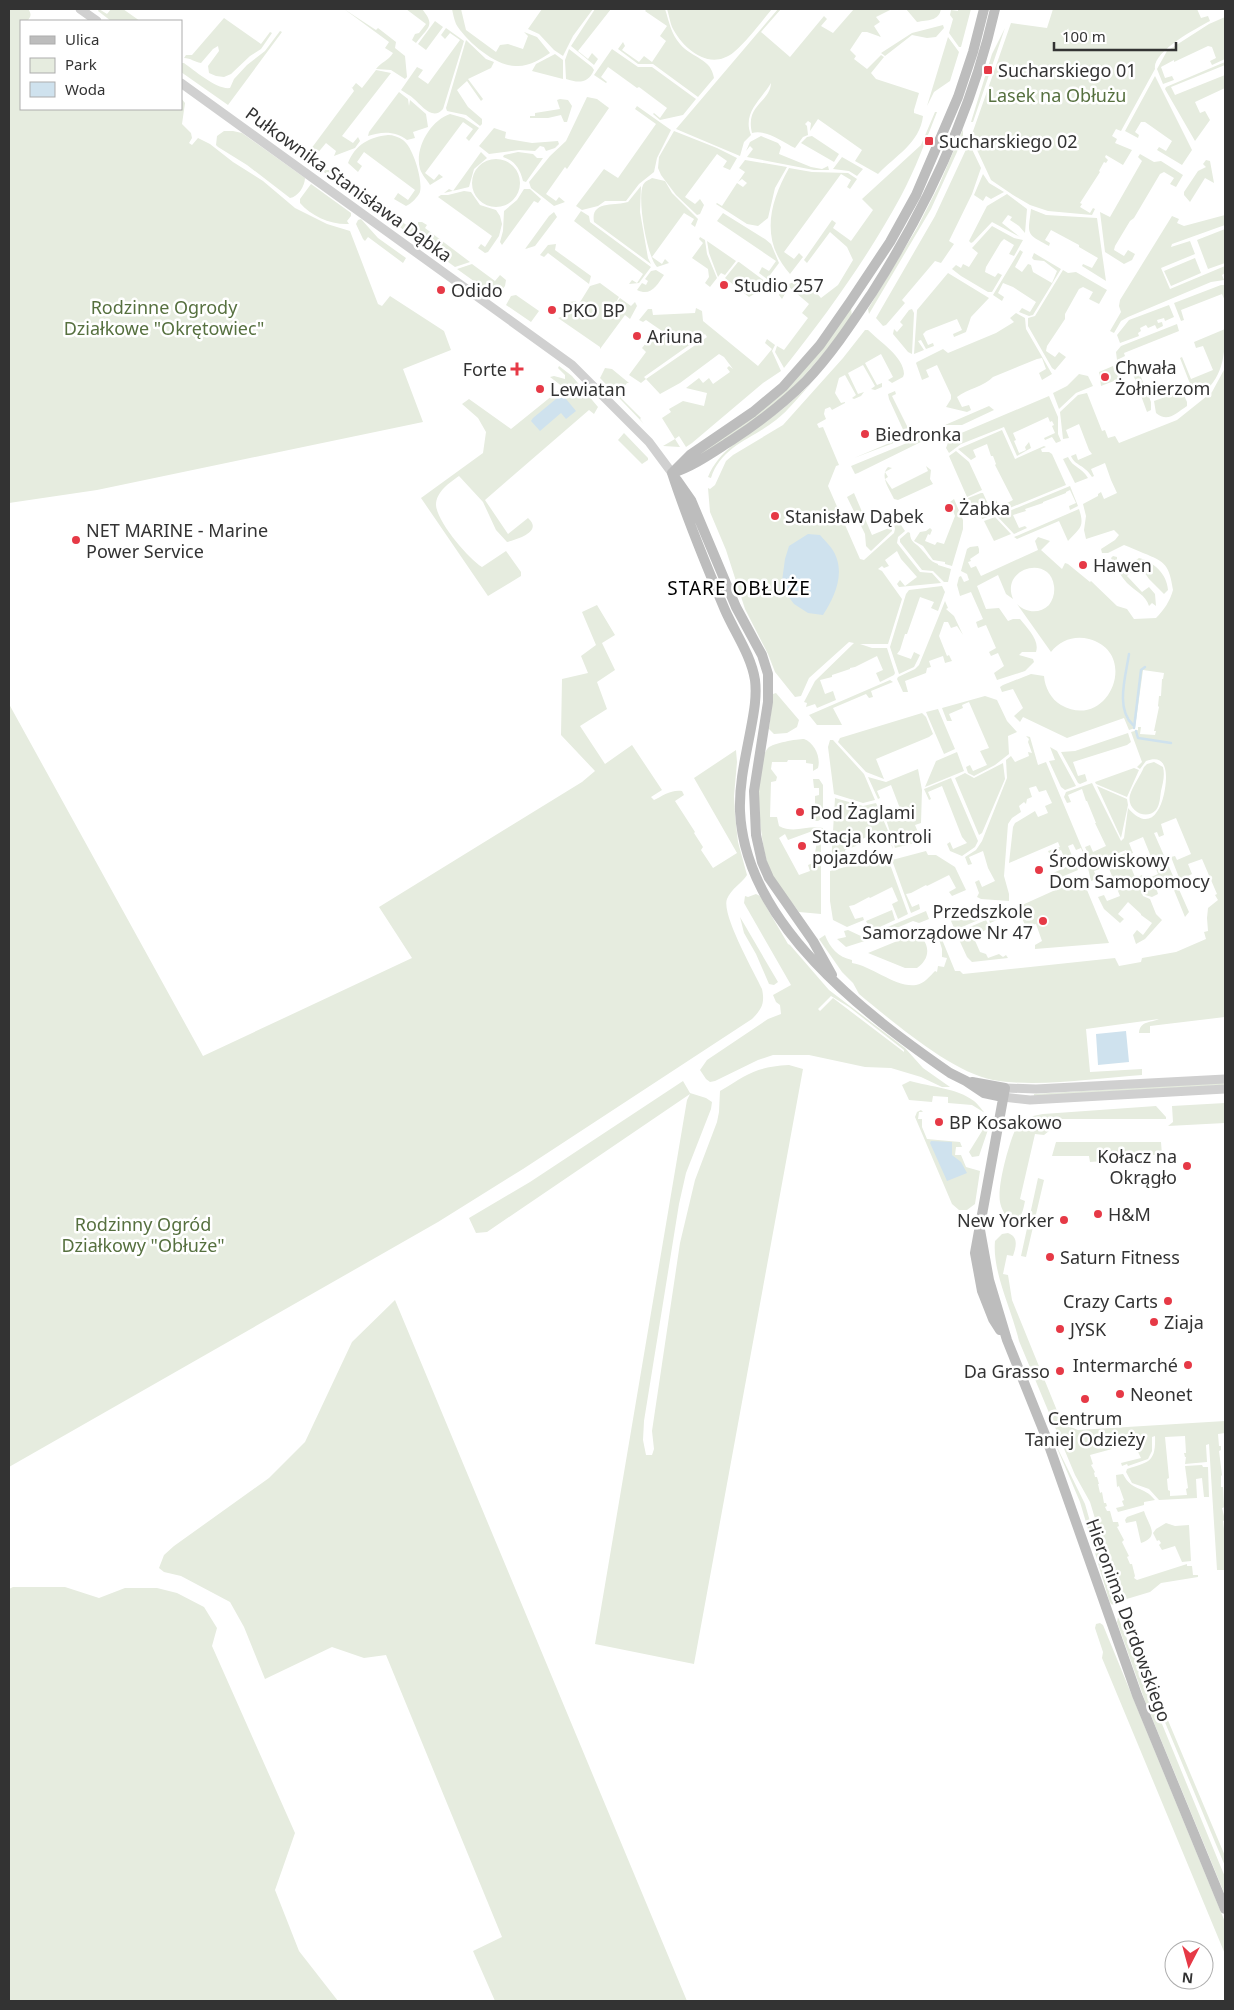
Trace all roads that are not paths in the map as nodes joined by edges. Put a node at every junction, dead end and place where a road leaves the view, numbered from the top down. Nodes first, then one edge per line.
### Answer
1 (80, 9) edge
2 (984, 9) edge
3 (995, 9) edge
4 (96, 20) edge
5 (182, 84) edge
6 (672, 473) junction
7 (749, 740) junction
8 (763, 740) junction
9 (769, 878) junction
10 (759, 883) junction
11 (836, 982) junction
12 (1225, 1079) edge
13 (1225, 1089) edge
14 (1004, 1093) junction
15 (1225, 1909) edge

1 - 4 street
2 - 6 main road
3 - 6 main road
5 - 6 street, Pułkownika Stanisława Dąbka
6 - 7 main road, Pułkownika Stanisława Dąbka
6 - 8 main road, Pułkownika Stanisława Dąbka
7 - 8 main road
7 - 10 main road, Pułkownika Stanisława Dąbka
8 - 9 main road, Pułkownika Stanisława Dąbka
9 - 10 main road
9 - 11 main road, Pułkownika Stanisława Dąbka
10 - 11 main road, Pułkownika Stanisława Dąbka
11 - 14 main road, Pułkownika Stanisława Dąbka
12 - 14 street, Pułkownika Stanisława Dąbka
13 - 14 street, Pułkownika Stanisława Dąbka
14 - 15 main road, Hieronima Derdowskiego

